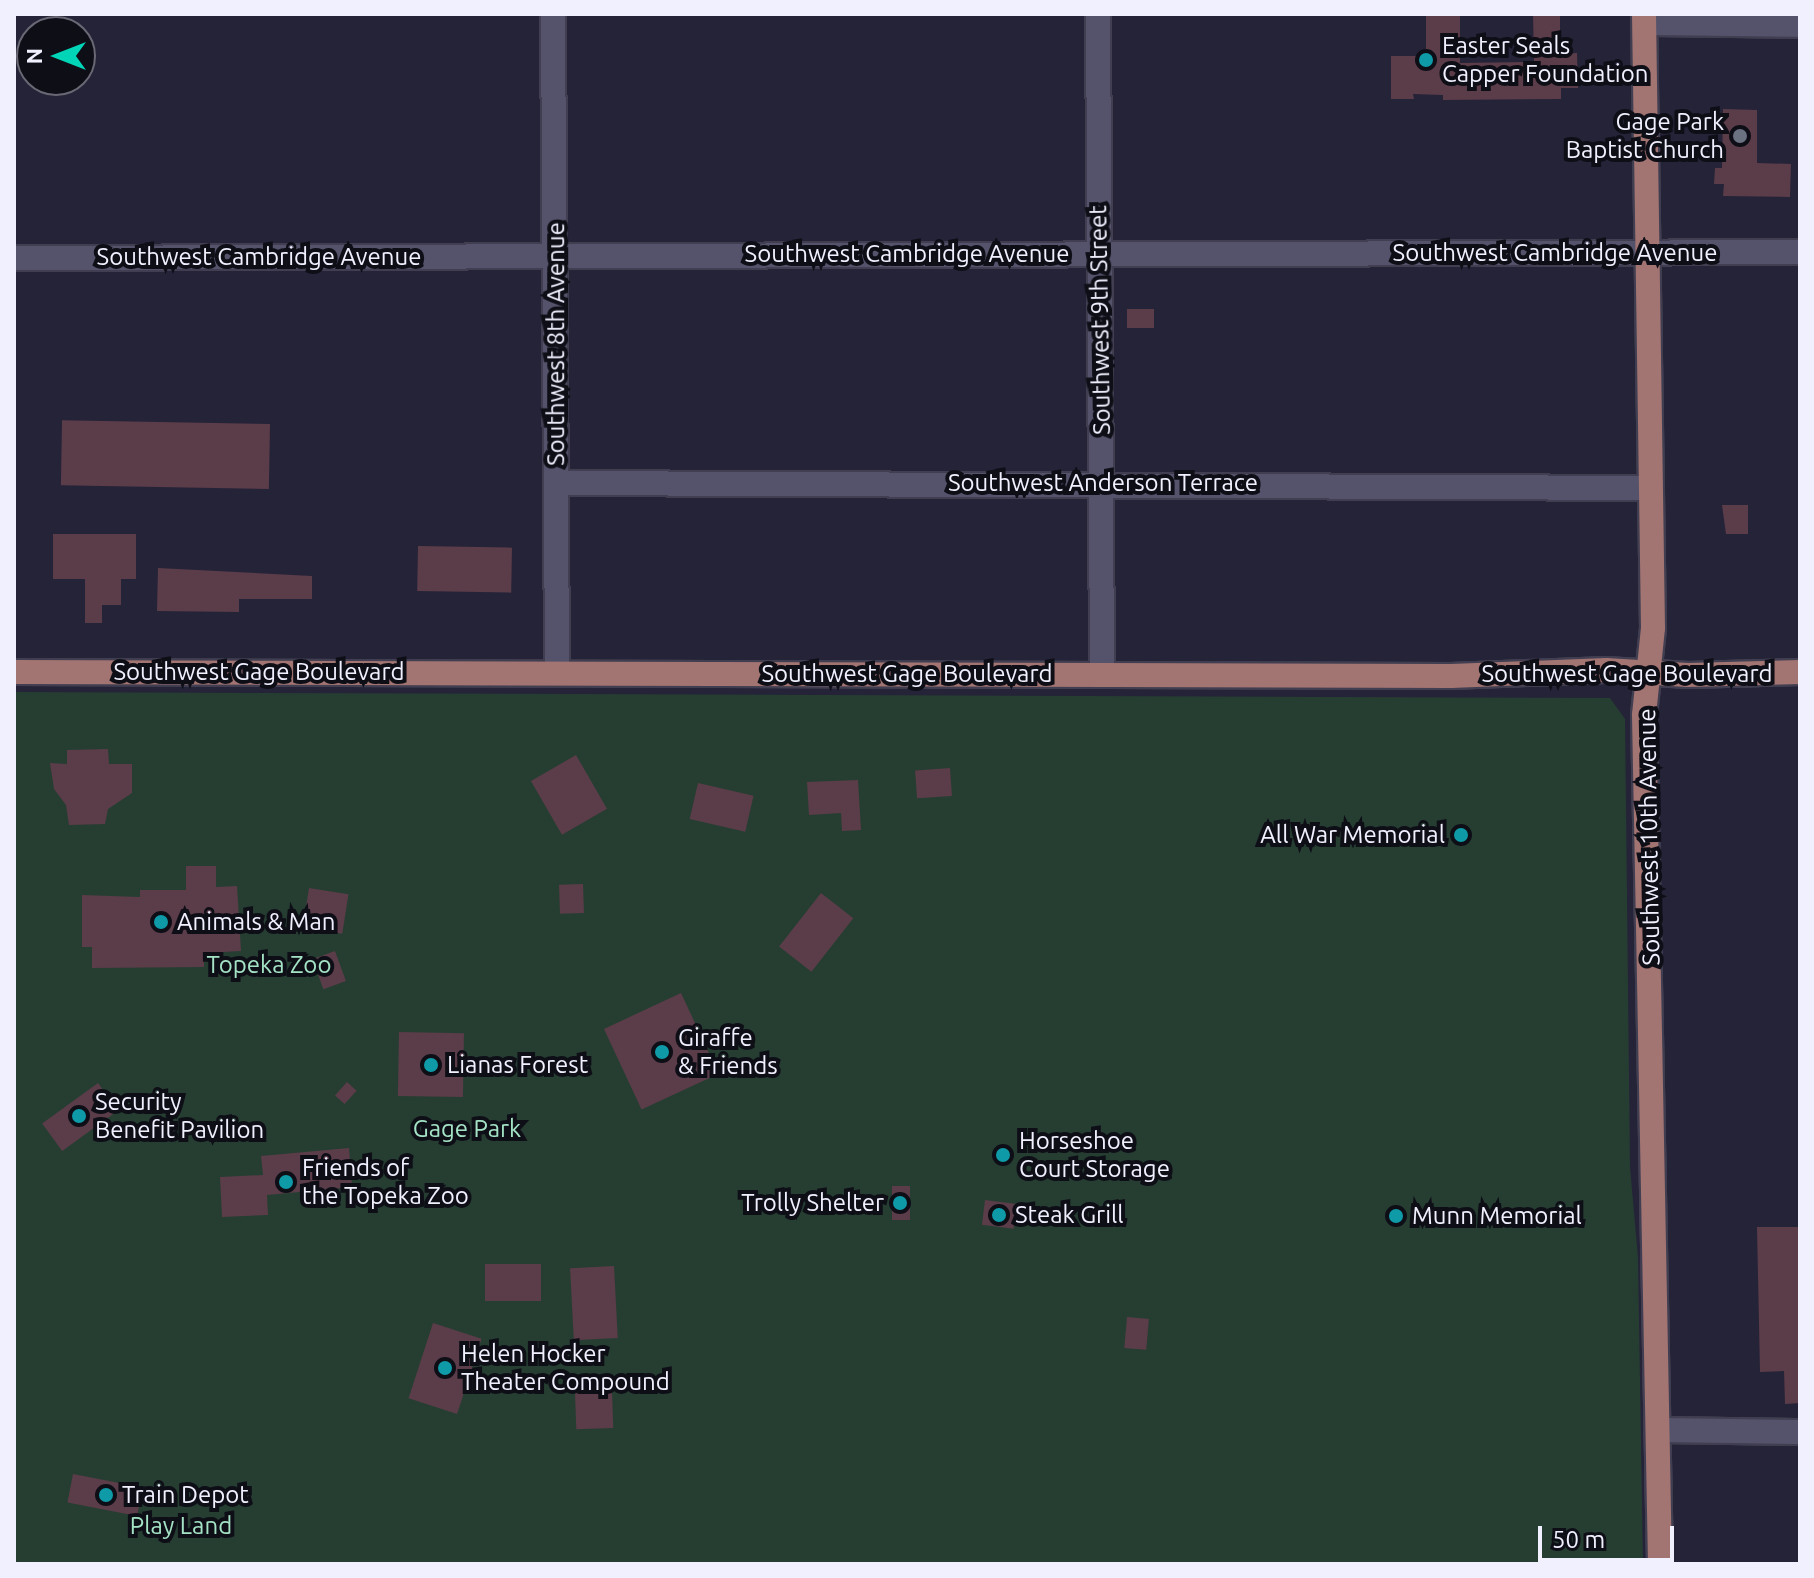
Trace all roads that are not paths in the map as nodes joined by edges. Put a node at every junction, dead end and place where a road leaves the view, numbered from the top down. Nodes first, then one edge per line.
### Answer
1 (553, 14) edge
2 (1098, 14) edge
3 (1644, 19) edge
4 (1800, 25) edge
5 (1800, 252) edge
6 (1098, 253) junction
7 (1645, 254) junction
8 (555, 257) junction
9 (14, 258) edge
10 (1101, 482) junction
11 (556, 483) junction
12 (1649, 488) junction
13 (14, 672) edge
14 (1648, 672) junction
15 (1800, 672) edge
16 (557, 673) junction
17 (1102, 674) junction
18 (1658, 1430) junction
19 (1800, 1432) edge
20 (1660, 1564) edge

1 - 8 street, Southwest 8th Avenue
2 - 6 street, Southwest 9th Street
3 - 4 street
3 - 7 main road, Southwest 10th Avenue
5 - 7 street, Southwest Cambridge Avenue
6 - 7 street, Southwest Cambridge Avenue
6 - 8 street, Southwest Cambridge Avenue
6 - 10 street, Southwest 9th Street
7 - 12 main road, Southwest 10th Avenue
8 - 9 street, Southwest Cambridge Avenue
8 - 11 street, Southwest 8th Avenue
10 - 11 street, Southwest Anderson Terrace
10 - 12 street, Southwest Anderson Terrace
10 - 17 street, Southwest 9th Street
11 - 16 street, Southwest 8th Avenue
12 - 14 main road, Southwest 10th Avenue
13 - 16 main road, Southwest Gage Boulevard
14 - 15 main road, Southwest Gage Boulevard
14 - 17 main road, Southwest Gage Boulevard
14 - 18 main road, Southwest 10th Avenue
16 - 17 main road, Southwest Gage Boulevard
18 - 19 street
18 - 20 main road, Southwest 10th Avenue

